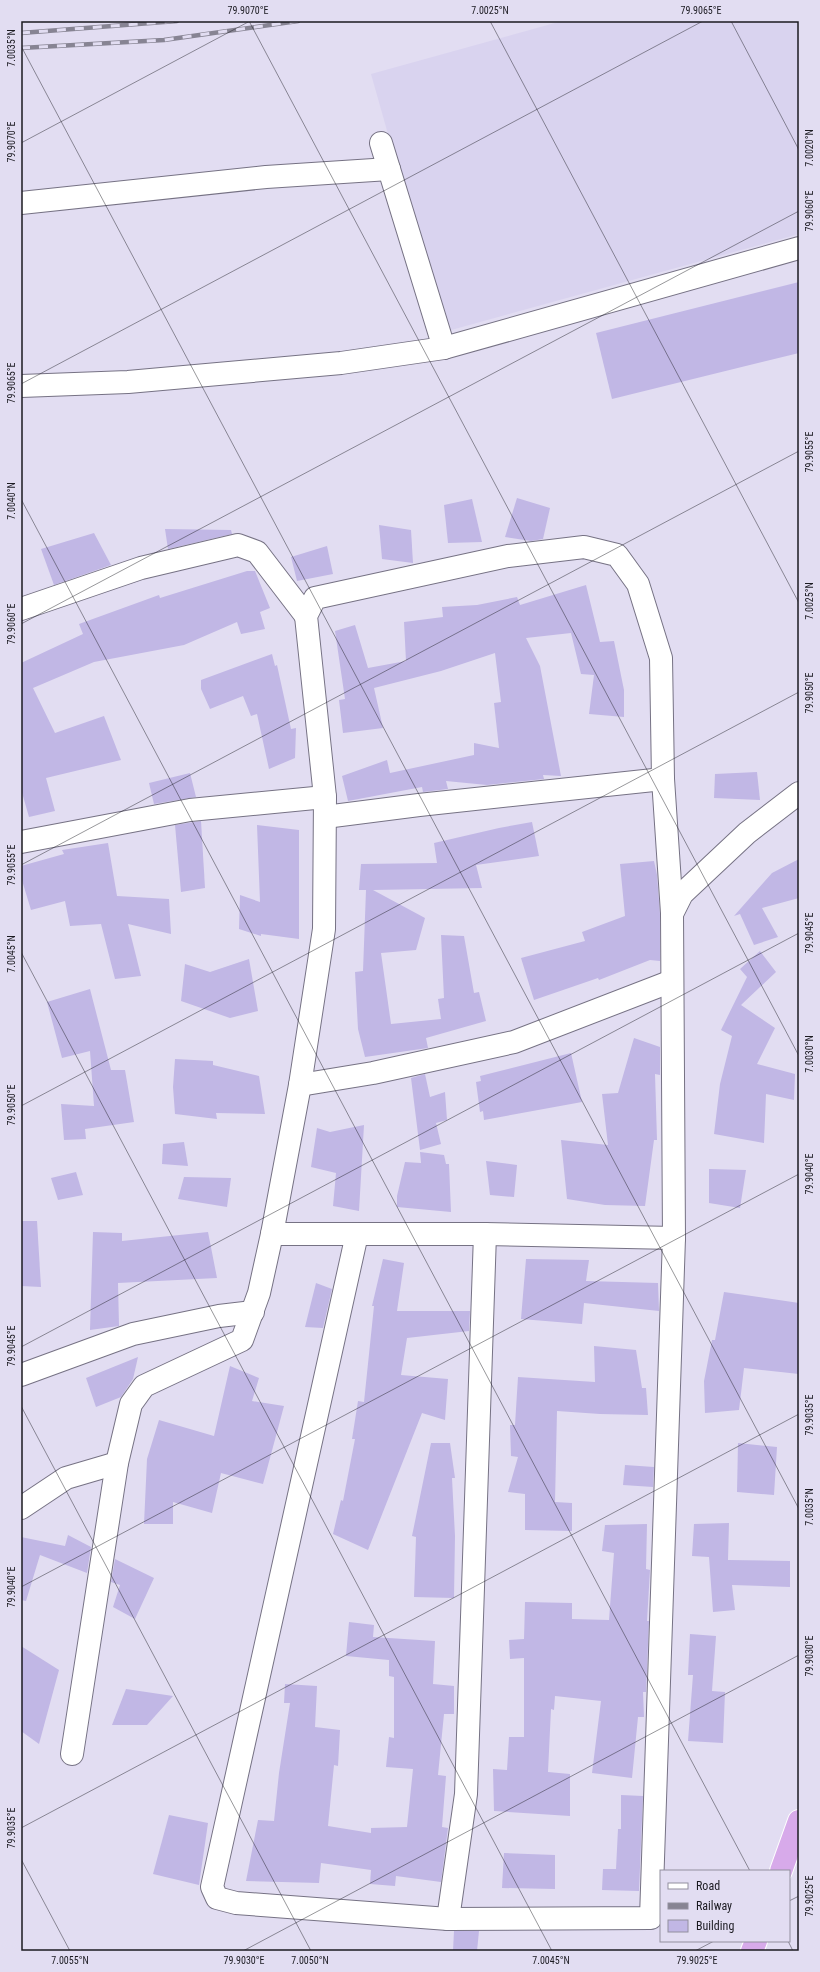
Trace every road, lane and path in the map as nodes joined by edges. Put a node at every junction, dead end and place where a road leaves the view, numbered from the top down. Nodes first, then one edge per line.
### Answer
1 (381, 143) dead end
2 (389, 169) junction
3 (21, 203) edge
4 (799, 248) edge
5 (444, 348) junction
6 (21, 386) edge
7 (21, 609) edge
8 (306, 616) junction
9 (663, 779) junction
10 (799, 793) edge
11 (325, 807) junction
12 (21, 842) edge
13 (672, 914) junction
14 (672, 981) junction
15 (300, 1085) junction
16 (272, 1234) junction
17 (357, 1234) junction
18 (485, 1234) junction
19 (674, 1238) junction
20 (253, 1312) junction
21 (21, 1375) edge
22 (117, 1463) junction
23 (21, 1508) edge
24 (72, 1754) dead end
25 (799, 1821) edge
26 (781, 1870) edge
27 (448, 1919) junction

1 - 2 street
2 - 3 street
2 - 5 street
4 - 5 street
5 - 6 street
7 - 8 street
8 - 9 street
8 - 11 street
9 - 11 street
9 - 13 street
10 - 13 street
11 - 12 street
11 - 15 street
13 - 14 street
14 - 15 street
14 - 19 street
15 - 16 street
16 - 17 street
16 - 20 street
17 - 18 street
17 - 27 street
18 - 19 street
18 - 27 street
19 - 27 street
20 - 21 street
20 - 22 street
22 - 23 street
22 - 24 street
25 - 26 highway

